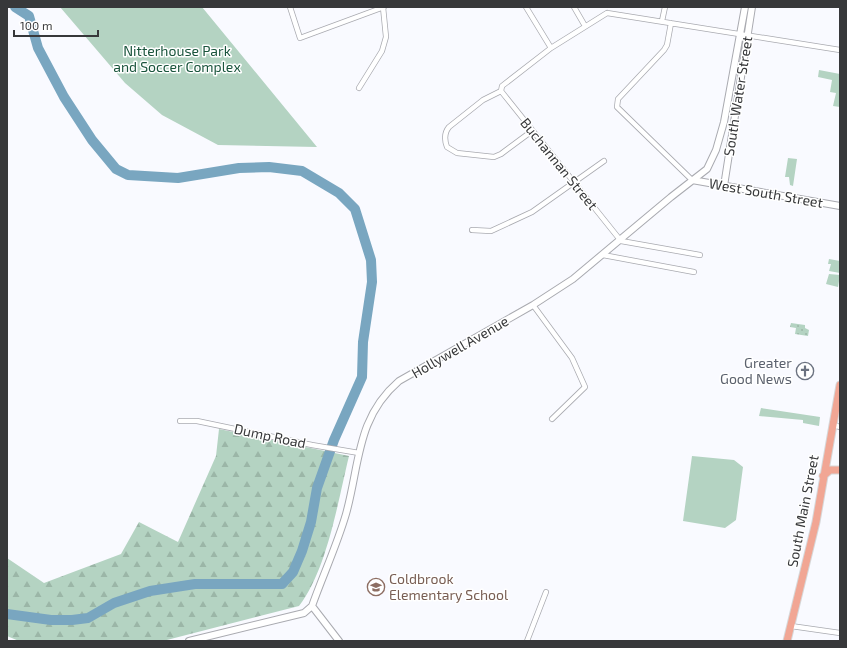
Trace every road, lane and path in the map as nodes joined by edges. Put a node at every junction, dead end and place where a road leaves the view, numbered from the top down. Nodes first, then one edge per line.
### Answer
1 (290, 7) edge
2 (383, 7) edge
3 (526, 7) edge
4 (574, 7) edge
5 (605, 7) edge
6 (665, 7) edge
7 (746, 7) edge
8 (752, 7) edge
9 (607, 13) junction
10 (662, 22) junction
11 (671, 23) junction
12 (585, 26) junction
13 (744, 35) junction
14 (551, 48) junction
15 (840, 50) edge
16 (359, 88) dead end
17 (501, 91) junction
18 (532, 131) junction
19 (604, 161) dead end
20 (692, 180) junction
21 (574, 183) junction
22 (724, 186) junction
23 (840, 206) edge
24 (472, 230) dead end
25 (621, 241) junction
26 (603, 255) junction
27 (700, 255) dead end
28 (694, 272) dead end
29 (533, 305) junction
30 (840, 385) edge
31 (552, 419) dead end
32 (180, 421) dead end
33 (836, 426) edge
34 (359, 453) junction
35 (826, 461) junction
36 (837, 470) edge
37 (823, 476) junction
38 (546, 592) dead end
39 (312, 606) junction
40 (791, 626) junction
41 (840, 632) edge
42 (189, 641) edge
43 (339, 641) edge
44 (527, 641) edge
45 (787, 641) edge

1 - 2 street
2 - 16 street
3 - 14 street
4 - 12 street
5 - 9 street
6 - 10 street
7 - 13 street, South Water Street
8 - 13 street, South Water Street
9 - 10 street
9 - 12 street
10 - 11 street
11 - 13 street
11 - 20 street
12 - 14 street
13 - 15 street
13 - 20 street, Hollywell Avenue
13 - 22 street, South Water Street
14 - 17 street
17 - 18 street, Buchannan Street
17 - 18 street
18 - 21 street, Buchannan Street
19 - 21 street
20 - 22 street, West South Street
20 - 25 street, Hollywell Avenue
21 - 24 street
21 - 25 street, Buchannan Street
22 - 23 street, West South Street
25 - 26 street, Hollywell Avenue
25 - 27 street
26 - 28 street
26 - 29 street, Hollywell Avenue
29 - 31 street
29 - 34 street, Hollywell Avenue
30 - 33 main road, South Main Street
32 - 34 street, Dump Road
33 - 35 main road, South Main Street
34 - 39 street, Hollywell Avenue
35 - 36 main road
35 - 37 main road, South Main Street
36 - 37 main road
37 - 40 main road, South Main Street
38 - 44 street
39 - 42 street
39 - 43 street
40 - 41 street
40 - 45 main road, South Main Street

